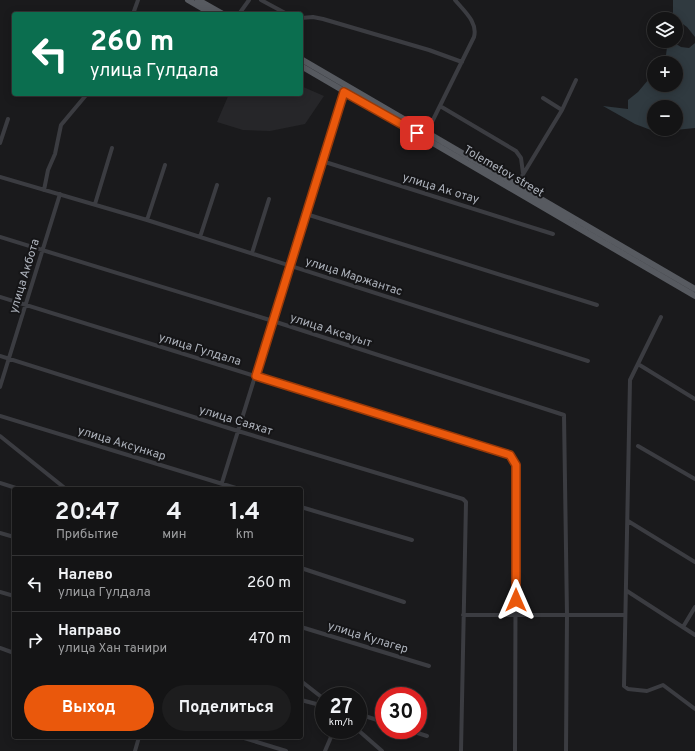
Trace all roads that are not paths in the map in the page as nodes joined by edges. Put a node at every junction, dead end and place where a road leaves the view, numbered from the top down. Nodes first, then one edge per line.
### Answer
1 (138, 0) edge
2 (188, 0) edge
3 (198, 0) edge
4 (248, 0) edge
5 (261, 0) edge
6 (454, 0) edge
7 (134, 12) edge
8 (209, 12) edge
9 (219, 12) edge
10 (240, 12) edge
11 (283, 12) edge
12 (303, 18) edge
13 (303, 61) edge
14 (462, 62) junction
15 (303, 67) edge
16 (576, 80) dead end
17 (345, 89) junction
18 (85, 96) edge
19 (543, 98) dead end
20 (440, 106) junction
21 (562, 110) junction
22 (8, 119) dead end
23 (427, 132) junction
24 (0, 143) edge
25 (112, 148) dead end
26 (322, 161) junction
27 (165, 165) dead end
28 (524, 174) junction
29 (0, 177) edge
30 (217, 185) dead end
31 (515, 188) junction
32 (44, 190) junction
33 (60, 194) junction
34 (269, 199) dead end
35 (95, 204) junction
36 (306, 214) junction
37 (147, 220) junction
38 (553, 234) dead end
39 (0, 237) edge
40 (200, 237) junction
41 (43, 250) junction
42 (252, 253) junction
43 (290, 266) junction
44 (695, 288) edge
45 (695, 296) edge
46 (0, 297) edge
47 (26, 305) junction
48 (597, 305) dead end
49 (661, 318) dead end
50 (273, 321) junction
51 (0, 356) edge
52 (9, 359) junction
53 (588, 361) dead end
54 (638, 364) junction
55 (256, 376) junction
56 (0, 387) edge
57 (695, 399) edge
58 (0, 416) edge
59 (238, 431) junction
60 (0, 436) edge
61 (638, 446) dead end
62 (695, 479) edge
63 (0, 483) edge
64 (221, 484) junction
65 (13, 487) edge
66 (64, 487) edge
67 (220, 487) edge
68 (232, 487) edge
69 (303, 508) edge
70 (628, 521) junction
71 (0, 533) edge
72 (12, 536) edge
73 (412, 540) dead end
74 (695, 562) edge
75 (303, 569) edge
76 (627, 591) junction
77 (0, 592) edge
78 (12, 595) edge
79 (404, 602) dead end
80 (695, 607) edge
81 (463, 615) junction
82 (516, 615) junction
83 (567, 615) junction
84 (625, 615) junction
85 (683, 627) junction
86 (303, 628) edge
87 (695, 635) edge
88 (0, 648) edge
89 (12, 652) edge
90 (428, 666) dead end
91 (303, 683) edge
92 (315, 692) edge
93 (303, 701) edge
94 (315, 704) edge
95 (695, 710) edge
96 (367, 738) edge
97 (138, 739) edge
98 (247, 739) edge
99 (330, 739) edge
100 (135, 751) edge
101 (286, 751) edge
102 (325, 751) edge
103 (382, 751) edge
104 (461, 751) edge
105 (515, 751) edge
106 (566, 751) edge

1 - 7 street
2 - 8 main road
3 - 9 main road
4 - 10 street
5 - 11 street
6 - 14 street
12 - 14 street
13 - 17 main road, Tolemetov street
14 - 20 street
15 - 17 main road, Tolemetov street
16 - 21 street
17 - 23 main road, Tolemetov street
17 - 26 street
17 - 31 main road, Tolemetov street
18 - 32 street
19 - 21 street
20 - 23 street
20 - 28 street
21 - 28 street
22 - 24 street
23 - 31 main road, Tolemetov street
25 - 35 street
26 - 36 street
26 - 38 street, улица Ак отау
27 - 37 street
28 - 31 street
29 - 32 street, улица Маржантас
30 - 40 street
31 - 44 main road, Tolemetov street
31 - 45 main road, Tolemetov street
32 - 33 street, улица Маржантас
33 - 35 street, улица Маржантас
33 - 41 street, улица Акбота
34 - 42 street
35 - 37 street, улица Маржантас
36 - 43 street
36 - 48 street
37 - 40 street, улица Маржантас
39 - 41 street, улица Аксауыт
40 - 42 street, улица Маржантас
41 - 47 street, улица Акбота
41 - 50 street, улица Аксауыт
42 - 43 street, улица Маржантас
43 - 50 street
43 - 53 street, улица Маржантас
46 - 47 street, улица Гулдала
47 - 52 street, улица Акбота
47 - 55 street, улица Гулдала
49 - 54 street
50 - 55 street
50 - 83 street, улица Аксауыт
51 - 52 street, улица Саяхат
52 - 56 street, улица Акбота
52 - 59 street, улица Саяхат
54 - 57 street
54 - 70 street
55 - 59 street
55 - 82 street, улица Гулдала
58 - 64 street, улица Аксункар
59 - 64 street
59 - 81 street, улица Саяхат
60 - 66 street
61 - 62 street
63 - 65 street
64 - 67 street
64 - 68 street, улица Аксункар
69 - 73 street
70 - 74 street
70 - 76 street
71 - 72 street
75 - 79 street
76 - 84 street
76 - 85 street
77 - 78 street
80 - 85 street
81 - 82 street
81 - 104 street
82 - 83 street
82 - 105 street
83 - 84 street
83 - 106 street
84 - 95 street
85 - 87 street
86 - 90 street, улица Кулагер
88 - 89 street
91 - 92 street
93 - 94 street
96 - 103 street
97 - 100 street
98 - 101 street
99 - 102 street

